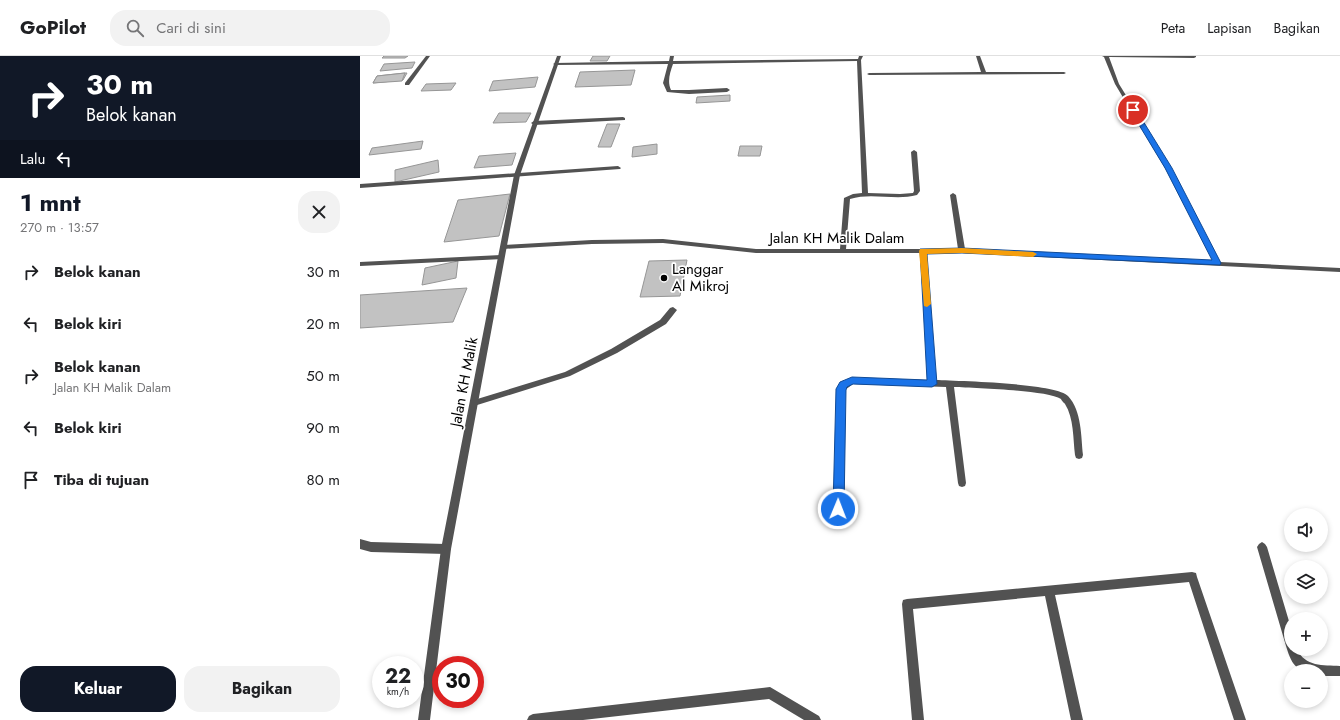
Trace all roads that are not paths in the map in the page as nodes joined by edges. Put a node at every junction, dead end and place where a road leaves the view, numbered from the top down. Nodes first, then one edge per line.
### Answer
1 (428, 56) edge
2 (672, 56) edge
3 (978, 56) edge
4 (1105, 56) edge
5 (1194, 57) dead end
6 (860, 58) edge
7 (557, 60) edge
8 (671, 63) junction
9 (984, 73) junction
10 (1064, 73) dead end
11 (869, 74) dead end
12 (407, 84) dead end
13 (727, 90) dead end
14 (623, 119) dead end
15 (534, 123) junction
16 (914, 152) dead end
17 (618, 168) dead end
18 (517, 175) junction
19 (360, 186) edge
20 (865, 195) junction
21 (953, 195) dead end
22 (503, 247) junction
23 (843, 251) junction
24 (923, 251) junction
25 (962, 251) junction
26 (501, 257) junction
27 (1217, 263) junction
28 (360, 264) edge
29 (1340, 270) edge
30 (673, 310) dead end
31 (932, 384) junction
32 (950, 384) junction
33 (474, 403) junction
34 (1079, 455) dead end
35 (962, 483) dead end
36 (838, 509) dead end
37 (360, 544) edge
38 (1262, 548) dead end
39 (446, 549) junction
40 (1049, 591) junction
41 (1284, 624) edge
42 (1294, 656) edge
43 (1340, 671) edge
44 (424, 720) edge
45 (533, 720) edge
46 (815, 720) edge
47 (918, 720) edge
48 (1077, 720) edge
49 (1240, 720) edge

1 - 12 street
2 - 8 street
3 - 9 street
4 - 5 street
4 - 27 street
6 - 8 street
6 - 20 street
7 - 8 street
7 - 15 street, Jalan KH Malik
8 - 13 street
9 - 10 street
9 - 11 street
14 - 15 street
15 - 18 street, Jalan KH Malik
16 - 20 street
17 - 18 street
18 - 19 street
18 - 22 street, Jalan KH Malik
20 - 23 street
21 - 25 street
22 - 23 street, Jalan KH Malik Dalam
22 - 26 street, Jalan KH Malik
23 - 24 street, Jalan KH Malik Dalam
24 - 25 street, Jalan KH Malik Dalam
24 - 31 street
25 - 27 street, Jalan KH Malik Dalam
26 - 28 street
26 - 33 street, Jalan KH Malik
27 - 29 street, Jalan KH Malik Dalam
30 - 33 street
31 - 32 street
31 - 36 street
32 - 34 street
32 - 35 street
33 - 39 street, Jalan KH Malik
37 - 39 street
38 - 41 street
39 - 44 street, Jalan KH Malik
40 - 47 street
40 - 48 street
40 - 49 street
42 - 43 street
45 - 46 street

